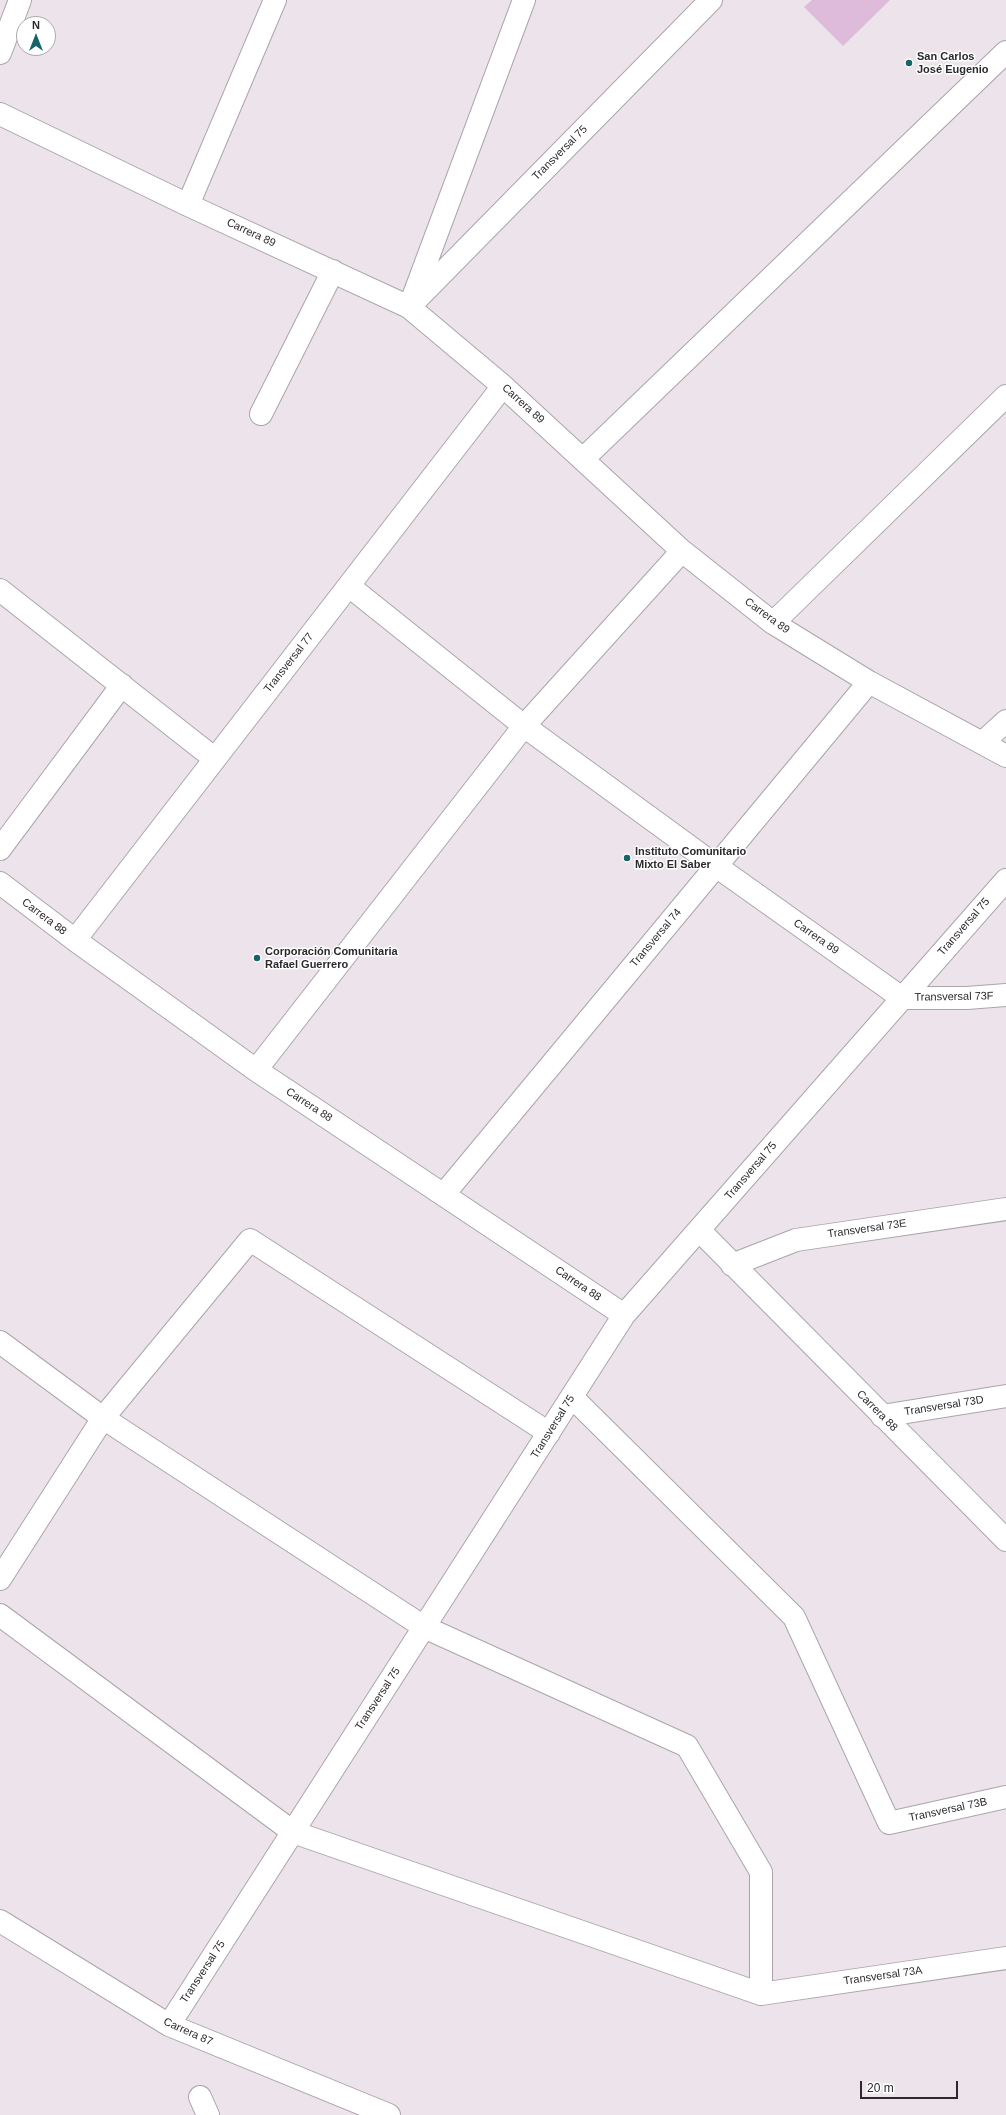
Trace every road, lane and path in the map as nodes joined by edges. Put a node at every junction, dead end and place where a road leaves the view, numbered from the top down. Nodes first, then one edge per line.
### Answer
1 (20, 0) edge
2 (275, 0) edge
3 (524, 0) edge
4 (711, 0) edge
5 (1006, 52) edge
6 (0, 53) edge
7 (0, 114) edge
8 (188, 205) junction
9 (333, 271) junction
10 (409, 307) junction
11 (503, 386) junction
12 (1006, 396) edge
13 (261, 414) dead end
14 (583, 460) junction
15 (682, 551) junction
16 (349, 586) junction
17 (0, 590) edge
18 (773, 623) junction
19 (869, 682) junction
20 (122, 685) junction
21 (1006, 721) edge
22 (524, 726) junction
23 (982, 743) junction
24 (1006, 756) edge
25 (215, 759) junction
26 (0, 849) edge
27 (716, 866) junction
28 (1006, 880) edge
29 (0, 883) edge
30 (75, 940) junction
31 (1006, 995) edge
32 (902, 998) junction
33 (256, 1070) junction
34 (444, 1194) junction
35 (1006, 1209) edge
36 (698, 1230) junction
37 (732, 1264) junction
38 (624, 1316) junction
39 (0, 1342) edge
40 (1006, 1396) edge
41 (572, 1397) junction
42 (882, 1416) junction
43 (103, 1418) junction
44 (549, 1433) junction
45 (1006, 1540) edge
46 (0, 1580) edge
47 (0, 1615) edge
48 (424, 1627) junction
49 (1006, 1797) edge
50 (293, 1832) junction
51 (0, 1921) edge
52 (1006, 1958) edge
53 (761, 1994) junction
54 (169, 2025) junction
55 (389, 2115) edge

1 - 6 street
2 - 8 street
3 - 10 street
4 - 10 street, Transversal 75
5 - 14 street
7 - 8 street, Carrera 89
8 - 9 street, Carrera 89
9 - 10 street, Carrera 89
9 - 13 street
10 - 11 street, Carrera 89
11 - 14 street, Carrera 89
11 - 16 street, Transversal 77
12 - 18 street
14 - 15 street, Carrera 89
15 - 18 street, Carrera 89
15 - 22 street
16 - 22 street, Carrera 89
16 - 25 street, Transversal 77
17 - 20 street
18 - 19 street, Carrera 89
19 - 23 street, Carrera 89
19 - 27 street, Transversal 74
20 - 25 street
20 - 26 street
21 - 23 street
22 - 27 street, Carrera 89
22 - 33 street
23 - 24 street, Carrera 89
25 - 30 street, Transversal 77
27 - 32 street, Carrera 89
27 - 34 street, Transversal 74
28 - 32 street, Transversal 75
29 - 30 street, Carrera 88
30 - 33 street, Carrera 88
31 - 32 street, Transversal 73F
32 - 36 street, Transversal 75
33 - 34 street, Carrera 88
34 - 38 street, Carrera 88
35 - 37 street, Transversal 73E
36 - 37 street, Carrera 88
36 - 38 street, Transversal 75
37 - 42 street, Carrera 88
38 - 41 street, Transversal 75
39 - 43 street
40 - 42 street, Transversal 73D
41 - 44 street, Transversal 75
41 - 49 street, Transversal 73B
42 - 45 street, Carrera 88
43 - 44 street
43 - 46 street
43 - 48 street
44 - 48 street, Transversal 75
47 - 50 street
48 - 50 street, Transversal 75
48 - 53 street
50 - 53 street
50 - 54 street, Transversal 75
51 - 54 street, Carrera 87
52 - 53 street, Transversal 73A
54 - 55 street, Carrera 87

